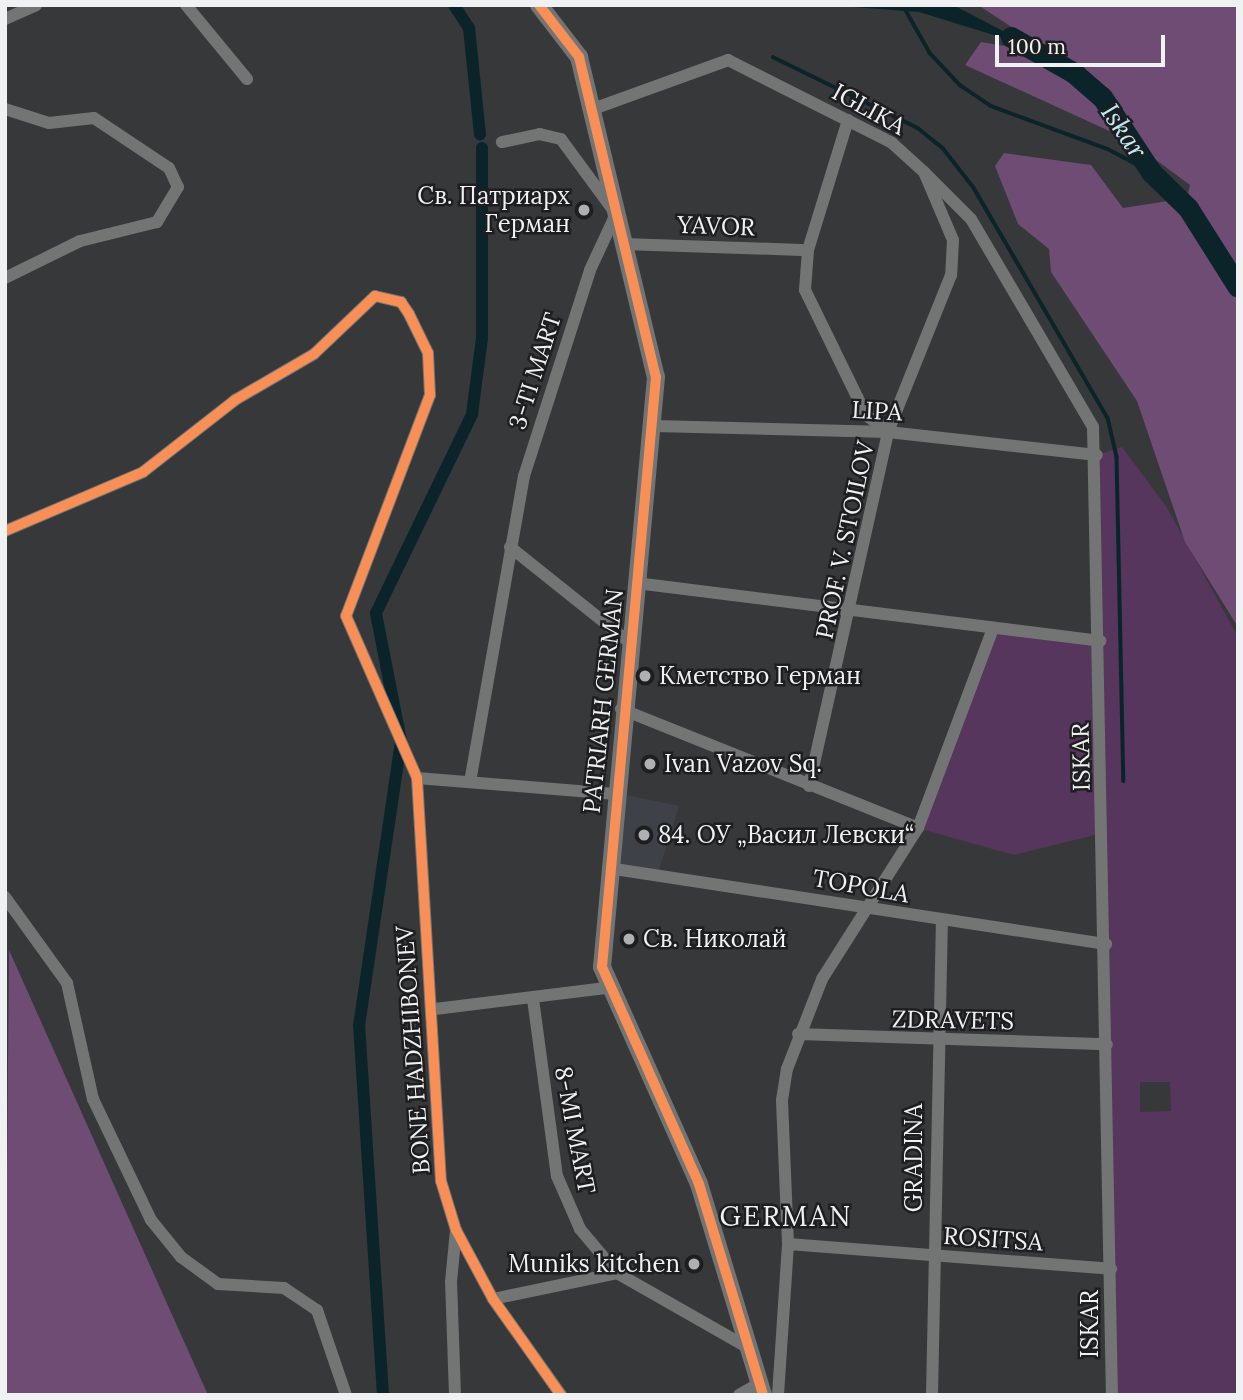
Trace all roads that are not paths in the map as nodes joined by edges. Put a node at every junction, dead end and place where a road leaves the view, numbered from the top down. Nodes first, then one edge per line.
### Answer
1 (36, 5) edge
2 (186, 5) edge
3 (538, 5) edge
4 (5, 19) edge
5 (247, 79) dead end
6 (5, 109) edge
7 (593, 109) junction
8 (848, 120) junction
9 (502, 142) dead end
10 (923, 172) junction
11 (616, 214) junction
12 (623, 244) junction
13 (808, 250) junction
14 (5, 278) edge
15 (654, 426) junction
16 (888, 432) junction
17 (1097, 455) junction
18 (5, 531) edge
19 (510, 547) junction
20 (636, 583) junction
21 (853, 611) junction
22 (993, 628) junction
23 (1100, 641) junction
24 (629, 642) junction
25 (621, 709) junction
26 (417, 778) junction
27 (470, 782) junction
28 (810, 786) junction
29 (615, 794) junction
30 (918, 828) junction
31 (608, 868) junction
32 (5, 897) edge
33 (864, 907) junction
34 (942, 922) junction
35 (1106, 944) junction
36 (606, 988) junction
37 (533, 999) junction
38 (435, 1009) junction
39 (798, 1034) junction
40 (935, 1041) junction
41 (1107, 1044) junction
42 (456, 1230) junction
43 (788, 1244) junction
44 (934, 1255) junction
45 (1111, 1269) junction
46 (617, 1273) junction
47 (493, 1299) junction
48 (745, 1346) junction
49 (761, 1389) edge
50 (346, 1395) edge
51 (455, 1395) edge
52 (561, 1395) edge
53 (738, 1395) edge
54 (778, 1395) edge
55 (932, 1395) edge
56 (1112, 1395) edge

1 - 4 street
2 - 5 street
3 - 7 street, PATRIARH GERMAN
6 - 14 street
7 - 8 street, IGLIKA
7 - 11 street, PATRIARH GERMAN
8 - 10 street, IGLIKA
8 - 13 street, PROF. V. STOILOV
9 - 11 street
10 - 16 street, IGLIKA
10 - 17 street, ISKAR
11 - 12 street, PATRIARH GERMAN
11 - 19 street, 3-TI MART
12 - 13 street, YAVOR
12 - 15 street, PATRIARH GERMAN
13 - 16 street, PROF. V. STOILOV
15 - 16 street, LIPA
15 - 20 street, PATRIARH GERMAN
16 - 17 street, LIPA
16 - 21 street, PROF. V. STOILOV
17 - 23 street, ISKAR
18 - 26 street, BONE HADZHIBONEV
19 - 24 street
19 - 27 street, 3-TI MART
20 - 21 street
20 - 24 street, PATRIARH GERMAN
21 - 22 street
21 - 28 street, PROF. V. STOILOV
22 - 23 street
22 - 30 street
23 - 35 street, ISKAR
24 - 25 street, PATRIARH GERMAN
25 - 28 street
25 - 29 street, PATRIARH GERMAN
26 - 27 street
26 - 38 street, BONE HADZHIBONEV
27 - 29 street
28 - 30 street
29 - 31 street, PATRIARH GERMAN
30 - 33 street
31 - 33 street, TOPOLA
31 - 36 street, PATRIARH GERMAN
32 - 50 street
33 - 34 street, TOPOLA
33 - 39 street
34 - 35 street, TOPOLA
34 - 40 street, GRADINA
35 - 41 street, ISKAR
36 - 37 street
36 - 48 street, PATRIARH GERMAN
37 - 38 street
37 - 46 street, 8-MI MART
38 - 42 street, BONE HADZHIBONEV
39 - 40 street, ZDRAVETS
39 - 43 street
40 - 41 street, ZDRAVETS
40 - 44 street, GRADINA
41 - 45 street, ISKAR
42 - 47 street, BONE HADZHIBONEV
42 - 51 street
43 - 44 street, ROSITSA
43 - 54 street
44 - 45 street, ROSITSA
44 - 55 street, GRADINA
45 - 56 street, ISKAR
46 - 47 street
46 - 48 street, 8-MI MART
47 - 52 street, BONE HADZHIBONEV
48 - 49 street, PATRIARH GERMAN
49 - 53 street

